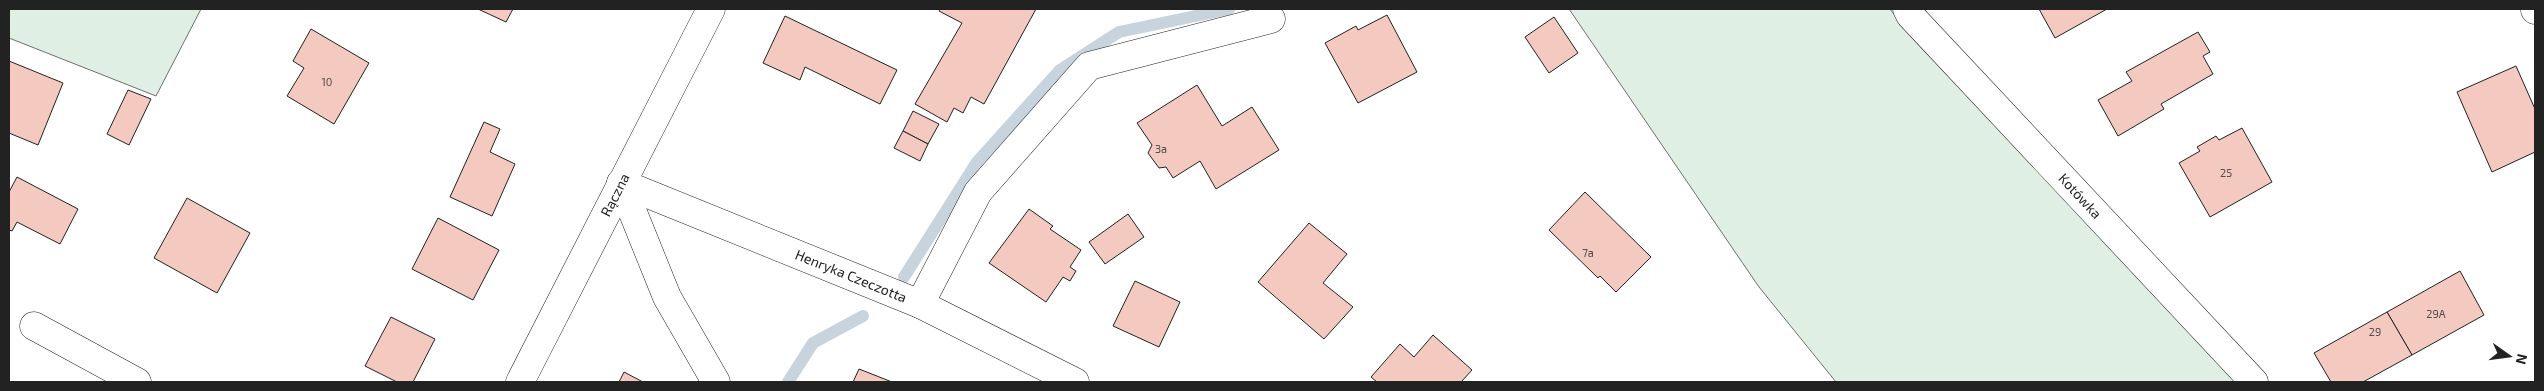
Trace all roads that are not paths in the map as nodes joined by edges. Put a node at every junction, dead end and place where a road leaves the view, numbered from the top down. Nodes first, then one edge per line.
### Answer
1 (711, 9) edge
2 (1907, 9) edge
3 (1271, 19) dead end
4 (621, 183) junction
5 (920, 304) junction
6 (34, 326) dead end
7 (137, 382) edge
8 (520, 382) edge
9 (716, 382) edge
10 (1075, 382) edge
11 (2254, 382) edge

1 - 4 street, Rączna
2 - 11 street, Kotówka
3 - 5 street
4 - 5 street, Henryka Czeczotta
4 - 8 street, Rączna
4 - 9 street
5 - 10 street, Henryka Czeczotta
6 - 7 street

